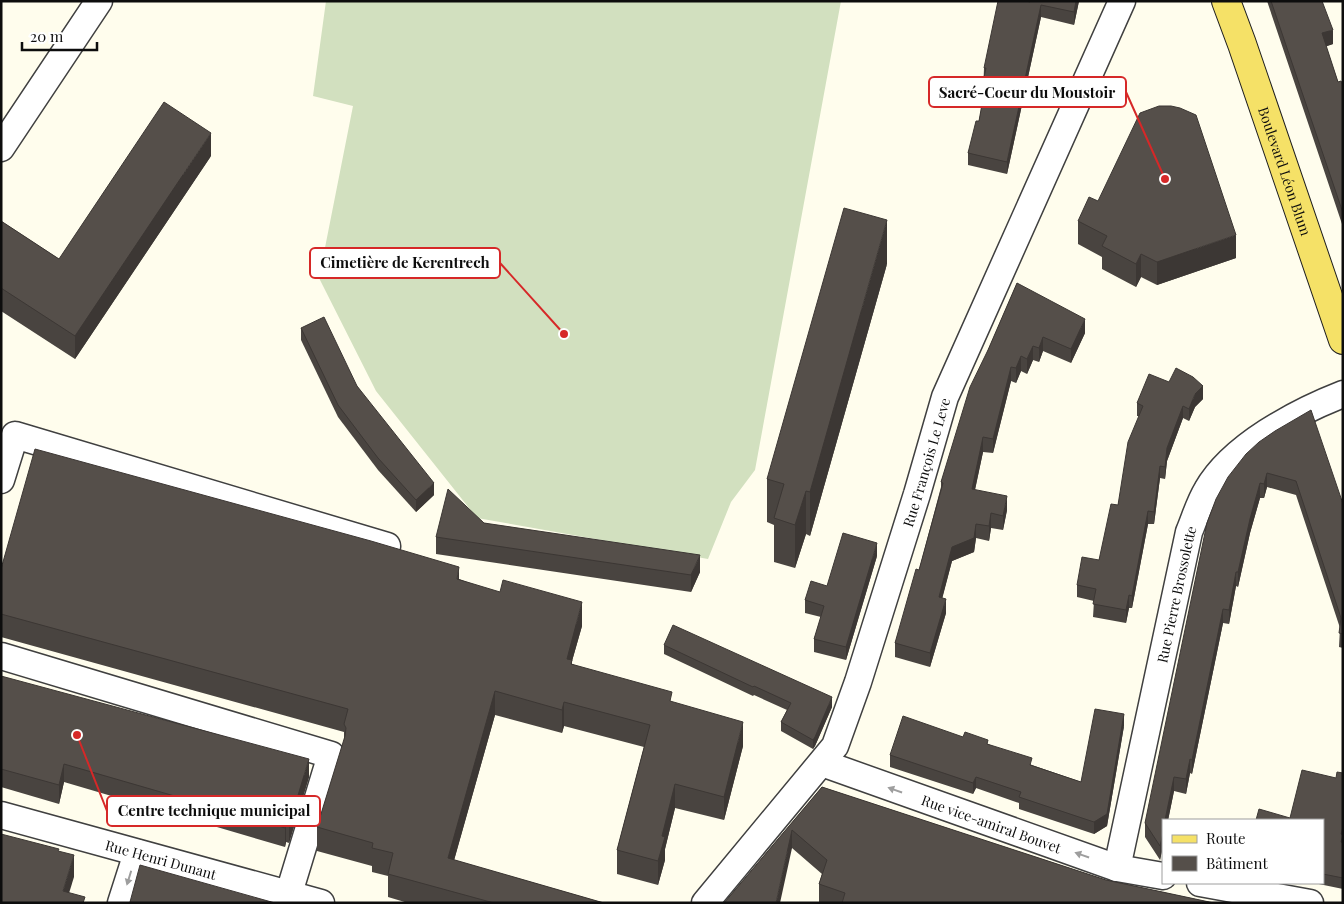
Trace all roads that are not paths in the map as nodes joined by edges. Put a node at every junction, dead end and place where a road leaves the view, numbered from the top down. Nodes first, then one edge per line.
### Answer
1 (99, 1) edge
2 (1122, 1) edge
3 (1226, 1) edge
4 (1, 148) edge
5 (1343, 340) edge
6 (1343, 394) edge
7 (1, 480) edge
8 (387, 546) edge
9 (1, 656) edge
10 (822, 764) junction
11 (1, 815) edge
12 (137, 853) junction
13 (1117, 868) junction
14 (1162, 876) edge
15 (1206, 884) edge
16 (289, 893) junction
17 (121, 903) edge
18 (321, 903) edge
19 (705, 903) edge
20 (1310, 903) edge

1 - 4 street
2 - 10 street, Rue François Le Leve
3 - 5 main road, Boulevard Léon Blum
6 - 13 street, Rue Pierre Brossolette
7 - 8 street
9 - 16 street
13 -> 10 street, Rue vice-amiral Bouvet
10 - 19 street, Rue François Le Leve
11 - 12 street, Rue Henri Dunant
12 - 16 street, Rue Henri Dunant
12 -> 17 street
13 - 14 street, Rue vice-amiral Bouvet
15 - 20 street
16 - 18 street, Rue Henri Dunant

